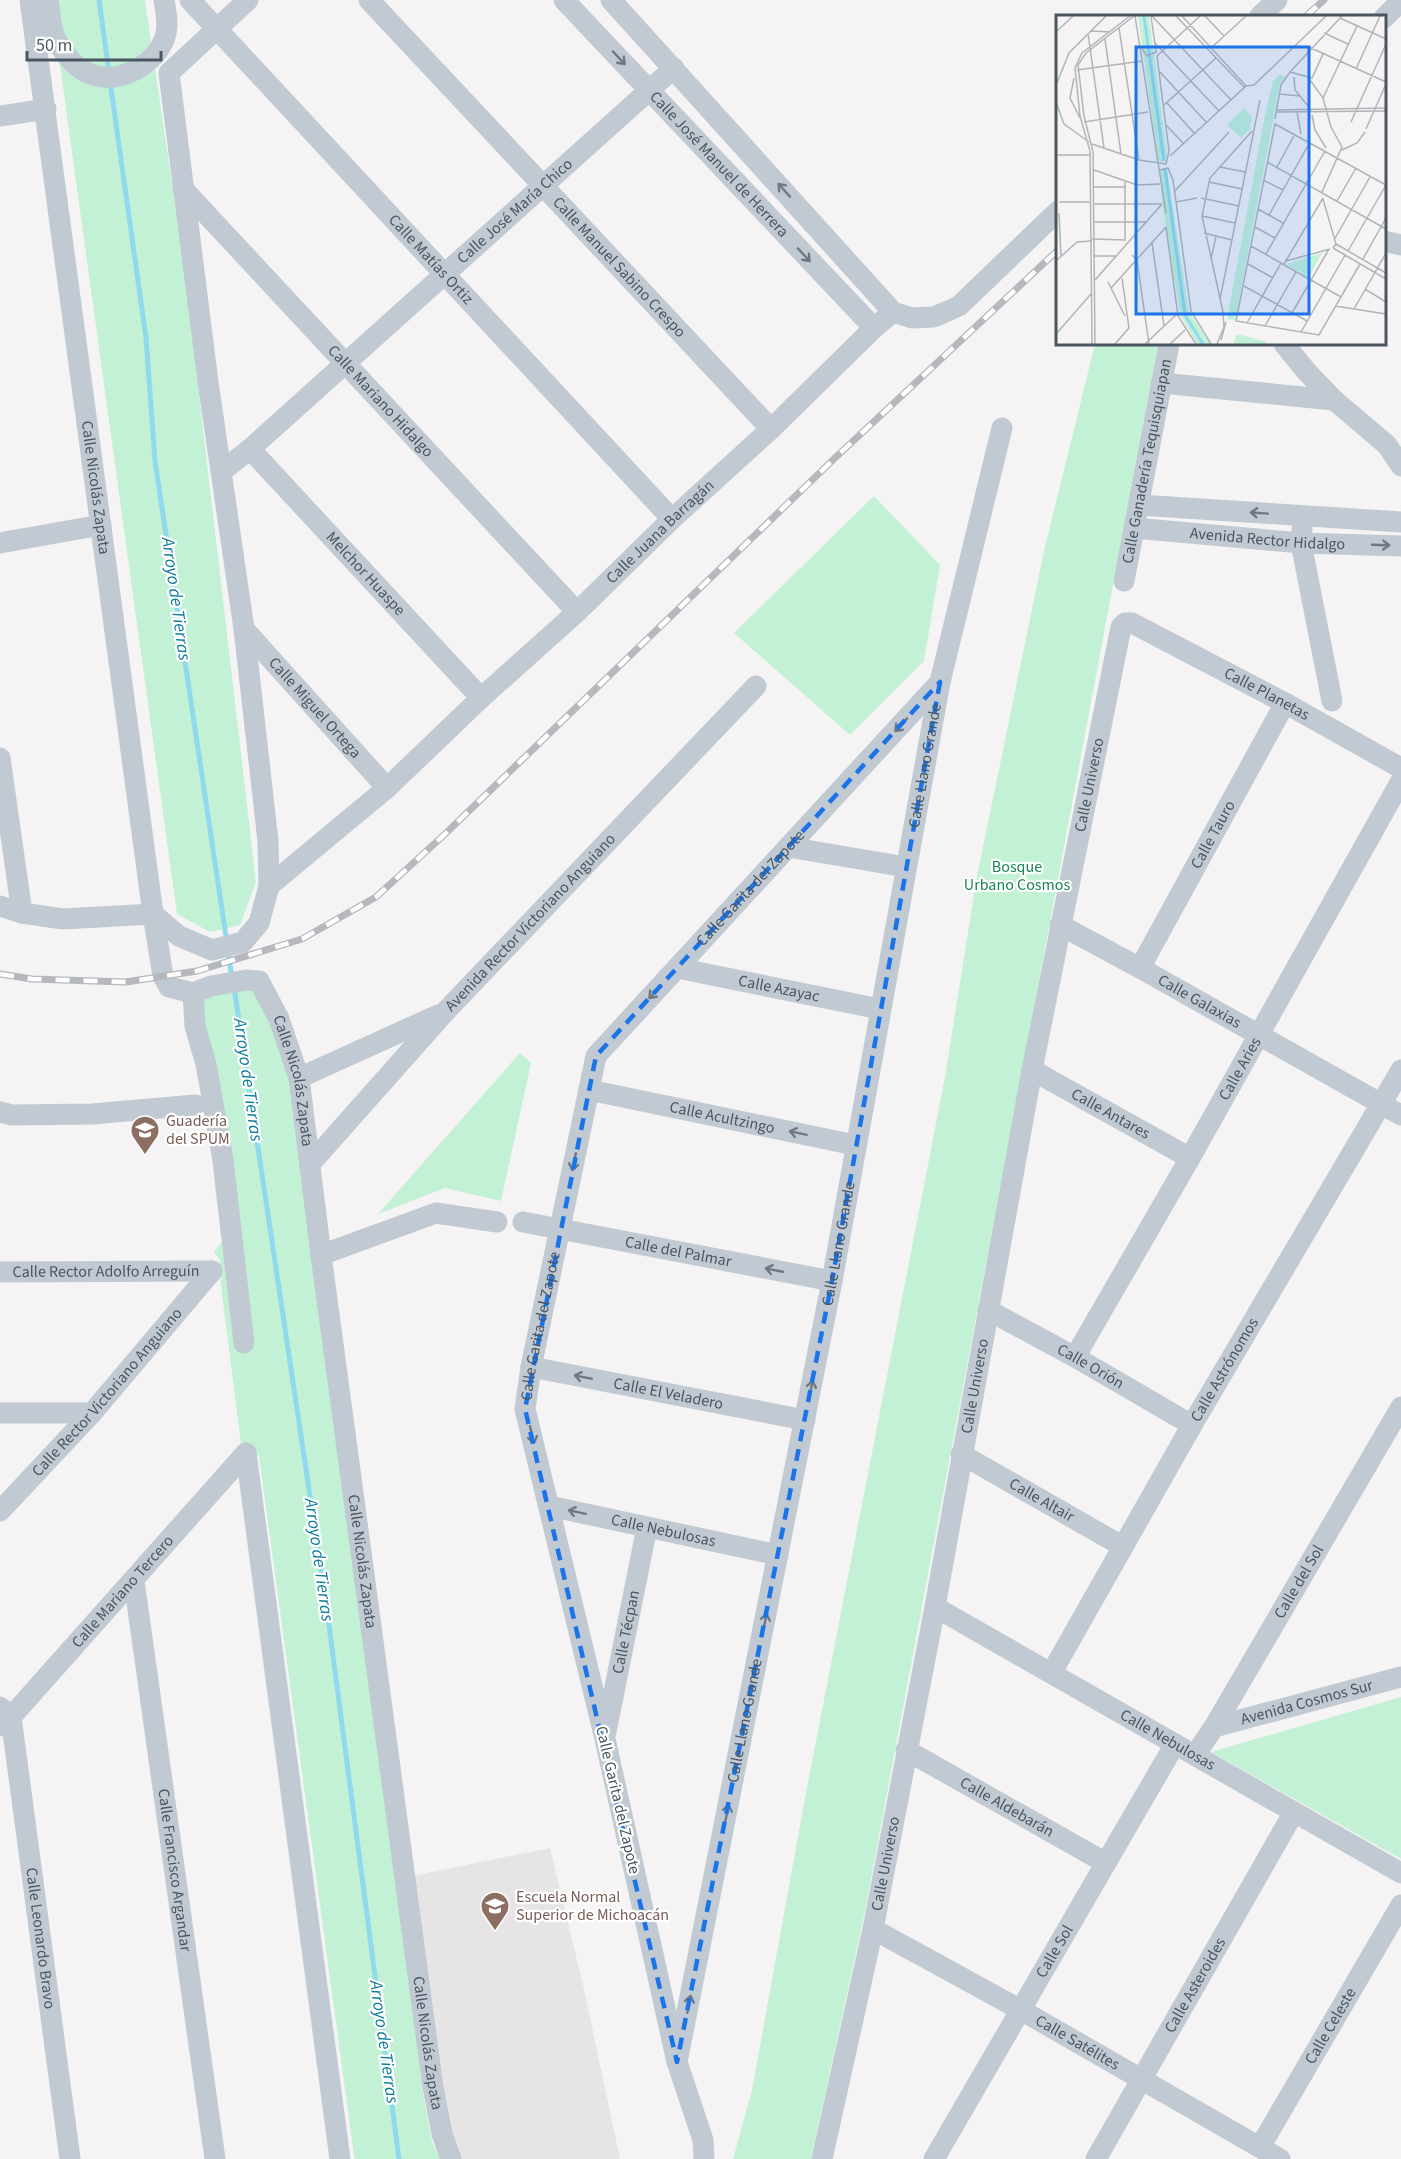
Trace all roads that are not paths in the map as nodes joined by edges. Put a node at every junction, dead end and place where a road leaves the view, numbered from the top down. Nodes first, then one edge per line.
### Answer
1 (30, 0) edge
2 (48, 0) edge
3 (164, 0) edge
4 (190, 0) edge
5 (248, 0) edge
6 (369, 0) edge
7 (564, 0) edge
8 (1277, 0) edge
9 (614, 1) edge
10 (1261, 15) edge
11 (589, 26) junction
12 (218, 28) junction
13 (674, 68) junction
14 (649, 90) junction
15 (46, 108) junction
16 (0, 116) edge
17 (543, 185) junction
18 (183, 189) junction
19 (1056, 213) edge
20 (1386, 241) edge
21 (1401, 245) edge
22 (444, 274) junction
23 (893, 312) junction
24 (874, 328) junction
25 (1168, 345) edge
26 (1285, 345) edge
27 (345, 363) junction
28 (1161, 383) junction
29 (1334, 400) junction
30 (1002, 428) dead end
31 (771, 429) junction
32 (250, 449) junction
33 (1401, 466) edge
34 (221, 472) junction
35 (1139, 505) junction
36 (1302, 516) junction
37 (672, 519) junction
38 (1401, 522) edge
39 (101, 525) junction
40 (1134, 528) junction
41 (0, 543) edge
42 (1301, 543) junction
43 (1401, 546) edge
44 (1124, 581) dead end
45 (577, 612) junction
46 (1132, 622) joint
47 (244, 629) junction
48 (940, 682) junction
49 (756, 686) dead end
50 (481, 698) junction
51 (1332, 701) dead end
52 (1286, 703) junction
53 (0, 758) edge
54 (1401, 768) edge
55 (1401, 781) edge
56 (387, 788) junction
57 (788, 848) junction
58 (906, 867) junction
59 (269, 886) junction
60 (0, 906) edge
61 (22, 913) junction
62 (153, 914) junction
63 (1060, 925) junction
64 (677, 968) junction
65 (1140, 968) junction
66 (202, 990) junction
67 (880, 1009) junction
68 (444, 1012) junction
69 (1259, 1035) junction
70 (1032, 1070) junction
71 (1401, 1070) edge
72 (299, 1078) junction
73 (590, 1090) junction
74 (195, 1105) dead end
75 (1382, 1105) junction
76 (0, 1112) edge
77 (1401, 1115) edge
78 (855, 1145) junction
79 (1190, 1158) junction
80 (310, 1164) junction
81 (497, 1222) dead end
82 (524, 1222) dead end
83 (559, 1229) junction
84 (321, 1255) junction
85 (213, 1270) joint
86 (0, 1272) edge
87 (832, 1281) junction
88 (988, 1310) junction
89 (244, 1343) dead end
90 (1075, 1357) junction
91 (531, 1367) junction
92 (1401, 1407) edge
93 (0, 1413) edge
94 (92, 1413) junction
95 (805, 1420) junction
96 (1192, 1425) junction
97 (961, 1454) junction
98 (549, 1506) junction
99 (0, 1511) edge
100 (647, 1527) junction
101 (1122, 1546) junction
102 (778, 1555) junction
103 (134, 1581) junction
104 (934, 1607) junction
105 (1052, 1672) junction
106 (1401, 1677) edge
107 (4, 1718) edge
108 (1214, 1727) junction
109 (604, 1738) junction
110 (1175, 1744) junction
111 (906, 1750) junction
112 (1195, 1755) junction
113 (1294, 1812) junction
114 (1106, 1863) junction
115 (1401, 1873) edge
116 (1401, 1905) edge
117 (873, 1929) junction
118 (1021, 2010) junction
119 (677, 2062) junction
120 (1140, 2078) junction
121 (1260, 2147) junction
122 (705, 2153) edge
123 (336, 2156) edge
124 (70, 2159) edge
125 (215, 2159) edge
126 (451, 2159) edge
127 (822, 2159) edge
128 (934, 2159) edge
129 (1096, 2159) edge
130 (1280, 2159) edge

1 - 15 street, Calle Nicolás Zapata
2 - 3 street
4 - 12 street, Calle Matías Ortiz
5 - 12 street
6 - 17 street, Calle Manuel Sabino Crespo
7 - 11 street, Calle José Manuel de Herrera
8 - 10 street
9 - 11 street
9 - 13 street, Calle José Manuel de Herrera
11 -> 14 street, Calle José Manuel de Herrera
12 - 18 street
12 - 22 street, Calle Matías Ortiz
13 - 14 street, Calle José María Chico
23 -> 13 street, Calle José Manuel de Herrera
14 - 17 street, Calle José María Chico
14 -> 24 street, Calle José Manuel de Herrera
15 - 16 street
15 - 39 street, Calle Nicolás Zapata
17 - 22 street, Calle José María Chico
17 - 31 street, Calle Manuel Sabino Crespo
18 - 27 street, Calle Mariano Hidalgo
18 - 34 street
19 - 23 street
20 - 21 street
22 - 27 street, Calle José María Chico
22 - 37 street, Calle Matías Ortiz
23 - 24 street, Calle Juana Barragán
24 - 31 street, Calle Juana Barragán
25 - 28 street, Calle Ganadería Tequisquiapan
26 - 29 street
27 - 32 street, Calle José María Chico
27 - 45 street, Calle Mariano Hidalgo
28 - 29 street
28 - 35 street, Calle Ganadería Tequisquiapan
29 - 33 street
30 - 48 street, Calle Llano Grande
31 - 37 street, Calle Juana Barragán
32 - 34 street, Calle José María Chico
32 - 50 street, Melchor Huaspe
34 - 47 street
36 -> 35 street, Avenida Rector Hidalgo
35 - 40 street, Calle Ganadería Tequisquiapan
36 - 38 street, Avenida Rector Hidalgo
36 - 42 street
37 - 45 street, Calle Juana Barragán
39 - 41 street
39 - 62 street, Calle Nicolás Zapata
40 - 42 street, Avenida Rector Hidalgo
40 - 44 street, Calle Ganadería Tequisquiapan
42 -> 43 street, Avenida Rector Hidalgo
42 - 51 street
45 - 50 street, Calle Juana Barragán
46 - 52 street, Calle Planetas
46 - 63 street, Calle Universo
47 - 56 street, Calle Miguel Ortega
47 - 59 street
48 -> 57 street, Calle Garita del Zapote
48 - 58 street, Calle Llano Grande
49 - 68 street, Avenida Rector Victoriano Anguiano
50 - 56 street, Calle Juana Barragán
52 - 54 street, Calle Planetas
52 - 65 street, Calle Tauro
53 - 61 street
55 - 69 street, Calle Aries
56 - 59 street, Calle Juana Barragán
57 - 58 street
57 - 64 street, Calle Garita del Zapote
58 - 67 street, Calle Llano Grande
59 - 62 street
60 - 61 street
61 - 62 street
62 - 66 street, Calle Nicolás Zapata
63 - 65 street, Calle Galaxias
63 - 70 street, Calle Universo
64 - 67 street, Calle Azayac
64 -> 73 street, Calle Garita del Zapote
65 - 69 street, Calle Galaxias
66 - 72 street, Calle Nicolás Zapata
66 - 89 street
67 - 78 street, Calle Llano Grande
68 - 72 street
68 - 80 street, Avenida Rector Victoriano Anguiano
69 - 75 street, Calle Galaxias
69 - 79 street, Calle Aries
70 - 79 street, Calle Antares
70 - 88 street, Calle Universo
71 - 75 street, Calle Astrónomos
72 - 80 street, Calle Nicolás Zapata
78 -> 73 street, Calle Acultzingo
73 -> 83 street, Calle Garita del Zapote
74 - 76 street
75 - 77 street, Calle Galaxias
75 - 96 street, Calle Astrónomos
78 - 87 street, Calle Llano Grande
79 - 90 street, Calle Aries
80 - 84 street, Calle Nicolás Zapata
81 - 84 street
82 - 83 street, Calle del Palmar
87 -> 83 street, Calle del Palmar
83 - 91 street, Calle Garita del Zapote
84 - 126 street, Calle Nicolás Zapata
85 - 86 street, Calle Rector Adolfo Arreguín
85 - 94 street, Calle Rector Victoriano Anguiano
95 -> 87 street, Calle Llano Grande
88 - 90 street, Calle Orión
88 - 97 street, Calle Universo
90 - 96 street, Calle Orión
95 -> 91 street, Calle El Veladero
91 -> 98 street, Calle Garita del Zapote
92 - 108 street, Calle del Sol
93 - 94 street
94 - 99 street, Calle Rector Victoriano Anguiano
95 - 102 street, Calle Llano Grande
96 - 101 street, Calle Astrónomos
97 - 101 street, Calle Altair
97 - 104 street, Calle Universo
100 -> 98 street, Calle Nebulosas
98 - 109 street, Calle Garita del Zapote
100 - 102 street, Calle Nebulosas
100 - 109 street, Calle Técpan
101 - 105 street, Calle Astrónomos
119 -> 102 street, Calle Llano Grande
103 - 107 street, Calle Mariano Tercero
103 - 123 street, Calle Mariano Tercero
103 - 125 street, Calle Francisco Argandar
104 - 105 street, Calle Nebulosas
104 - 111 street, Calle Universo
105 - 110 street, Calle Nebulosas
106 - 108 street, Avenida Cosmos Sur
107 - 124 street, Calle Leonardo Bravo
108 - 112 street, Calle del Sol
109 - 119 street, Calle Garita del Zapote
110 - 112 street, Calle Nebulosas
110 - 114 street, Calle Sol
111 - 114 street, Calle Aldebarán
111 - 117 street, Calle Universo
112 - 113 street, Calle Nebulosas
113 - 115 street, Calle Nebulosas
113 - 120 street, Calle Asteroides
114 - 118 street, Calle Sol
116 - 121 street, Calle Celeste
117 - 118 street, Calle Satélites
117 - 127 street, Calle Universo
118 - 120 street, Calle Satélites
118 - 128 street, Calle Sol
119 - 122 street, Calle Garita del Zapote
120 - 121 street, Calle Satélites
120 - 129 street, Calle Asteroides
121 - 130 street, Calle Satélites

